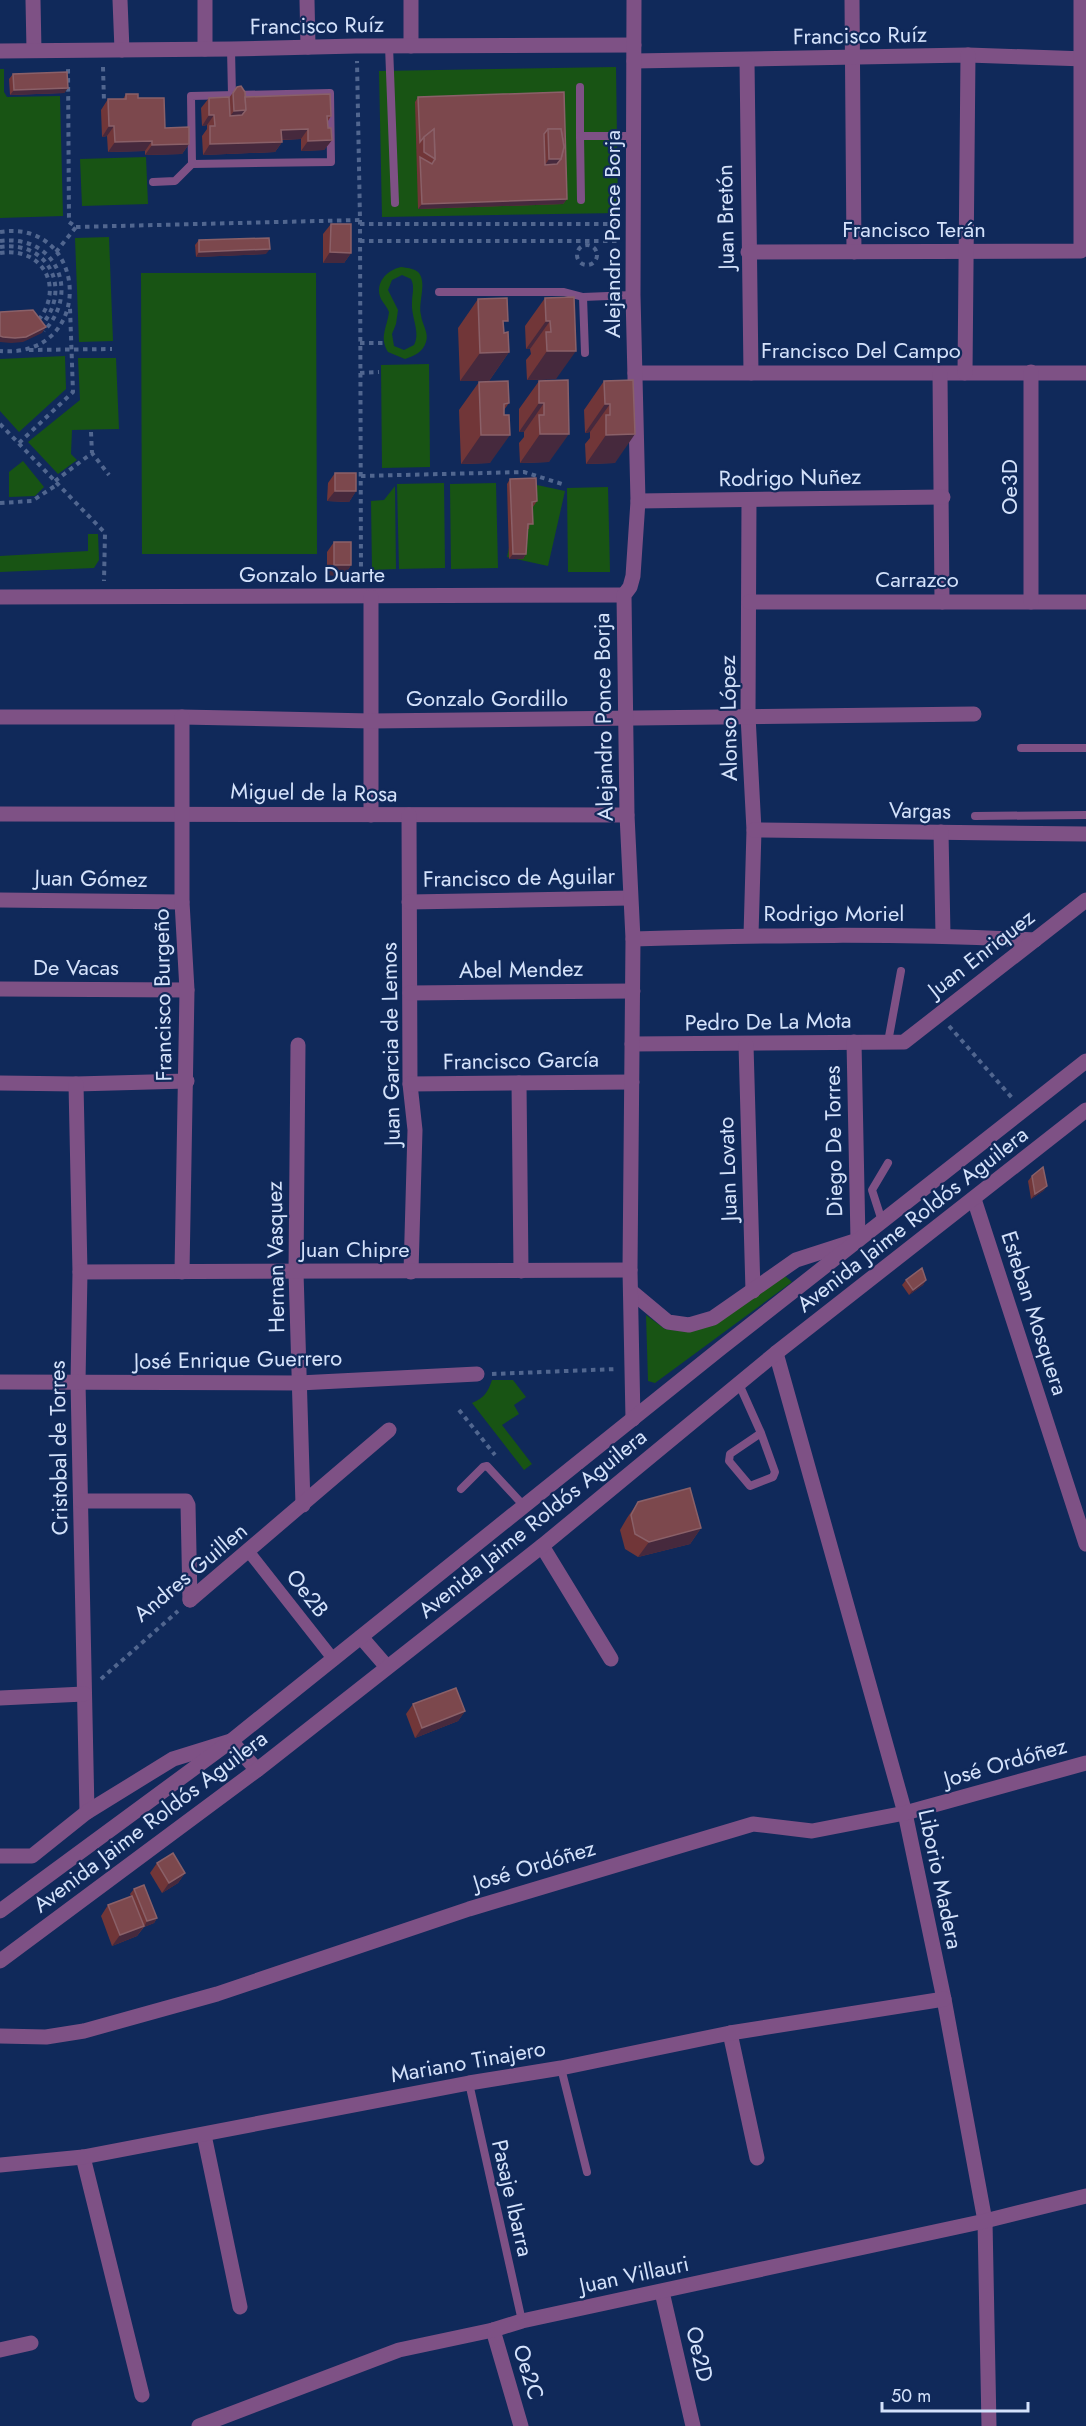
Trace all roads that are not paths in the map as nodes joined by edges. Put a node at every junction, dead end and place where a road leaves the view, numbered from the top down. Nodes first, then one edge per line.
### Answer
1 (33, 0) edge
2 (120, 0) edge
3 (205, 0) edge
4 (307, 0) edge
5 (411, 0) edge
6 (634, 0) edge
7 (852, 0) edge
8 (1081, 0) edge
9 (634, 45) junction
10 (389, 46) junction
11 (411, 46) junction
12 (308, 47) junction
13 (205, 49) junction
14 (231, 49) junction
15 (34, 50) junction
16 (122, 50) junction
17 (0, 51) edge
18 (968, 55) junction
19 (854, 56) junction
20 (1083, 59) edge
21 (634, 61) junction
22 (747, 61) junction
23 (580, 87) dead end
24 (232, 95) junction
25 (580, 136) junction
26 (634, 136) junction
27 (192, 164) junction
28 (153, 182) dead end
29 (581, 200) dead end
30 (395, 203) dead end
31 (748, 252) junction
32 (854, 252) junction
33 (966, 252) junction
34 (439, 292) dead end
35 (633, 296) junction
36 (583, 297) junction
37 (585, 353) dead end
38 (1031, 372) junction
39 (1086, 372) edge
40 (635, 373) junction
41 (751, 373) junction
42 (965, 373) junction
43 (940, 374) junction
44 (943, 497) junction
45 (749, 500) junction
46 (638, 501) junction
47 (624, 595) junction
48 (0, 597) edge
49 (366, 597) junction
50 (749, 602) junction
51 (942, 602) junction
52 (1031, 602) junction
53 (1086, 602) edge
54 (974, 714) dead end
55 (748, 716) junction
56 (0, 717) edge
57 (182, 717) junction
58 (625, 719) junction
59 (371, 721) junction
60 (1022, 748) dead end
61 (1086, 748) edge
62 (182, 813) junction
63 (0, 814) edge
64 (371, 815) junction
65 (409, 815) junction
66 (627, 815) junction
67 (1086, 815) edge
68 (975, 816) dead end
69 (754, 830) junction
70 (941, 832) junction
71 (1086, 834) edge
72 (630, 897) junction
73 (0, 900) edge
74 (1086, 900) edge
75 (182, 902) junction
76 (409, 902) junction
77 (751, 935) junction
78 (943, 935) junction
79 (633, 939) junction
80 (1035, 940) junction
81 (901, 971) dead end
82 (0, 989) edge
83 (187, 990) junction
84 (633, 990) junction
85 (410, 993) junction
86 (854, 1042) junction
87 (888, 1042) junction
88 (904, 1042) joint
89 (633, 1044) junction
90 (298, 1045) dead end
91 (746, 1045) junction
92 (1086, 1061) edge
93 (187, 1081) junction
94 (632, 1082) junction
95 (0, 1083) edge
96 (519, 1083) junction
97 (76, 1084) junction
98 (410, 1084) junction
99 (1086, 1110) edge
100 (888, 1163) dead end
101 (974, 1199) junction
102 (882, 1221) junction
103 (858, 1240) junction
104 (521, 1270) junction
105 (630, 1270) junction
106 (80, 1272) junction
107 (182, 1272) junction
108 (296, 1272) junction
109 (411, 1272) junction
110 (632, 1292) junction
111 (753, 1292) junction
112 (776, 1353) junction
113 (477, 1374) road end
114 (0, 1382) edge
115 (78, 1382) junction
116 (299, 1383) junction
117 (739, 1384) junction
118 (633, 1419) junction
119 (388, 1430) dead end
120 (761, 1433) junction
121 (461, 1489) dead end
122 (81, 1502) junction
123 (303, 1505) junction
124 (524, 1506) junction
125 (1086, 1544) edge
126 (542, 1546) junction
127 (249, 1552) junction
128 (361, 1637) junction
129 (611, 1659) dead end
130 (334, 1660) junction
131 (387, 1667) junction
132 (84, 1694) junction
133 (0, 1698) edge
134 (231, 1741) junction
135 (1086, 1762) edge
136 (256, 1770) junction
137 (87, 1812) junction
138 (905, 1813) junction
139 (0, 1856) edge
140 (0, 1911) edge
141 (0, 1961) edge
142 (944, 1999) junction
143 (729, 2033) junction
144 (0, 2036) edge
145 (561, 2068) junction
146 (469, 2083) junction
147 (204, 2135) junction
148 (83, 2157) junction
149 (757, 2158) dead end
150 (0, 2165) edge
151 (587, 2172) dead end
152 (1086, 2196) edge
153 (985, 2221) junction
154 (662, 2292) junction
155 (240, 2307) dead end
156 (522, 2321) junction
157 (493, 2330) junction
158 (31, 2343) dead end
159 (0, 2350) edge
160 (142, 2395) dead end
161 (199, 2426) edge
162 (521, 2426) edge
163 (693, 2426) edge
164 (989, 2426) edge

1 - 15 street
2 - 16 street
3 - 13 street
4 - 12 street
5 - 11 street
6 - 9 street, Alejandro Ponce Borja
7 - 19 street
8 - 20 street
9 - 11 street, Francisco Ruíz
9 - 21 street, Alejandro Ponce Borja
10 - 11 street, Francisco Ruíz
10 - 12 street, Francisco Ruíz
10 - 30 lane
12 - 14 street, Francisco Ruíz
13 - 14 street, Francisco Ruíz
13 - 16 street, Francisco Ruíz
14 - 24 lane
15 - 16 street, Francisco Ruíz
15 - 17 street, Francisco Ruíz
18 - 19 street, Francisco Ruíz
18 - 20 street, Francisco Ruíz
18 - 33 street
19 - 22 street, Francisco Ruíz
19 - 32 street
20 - 33 street, Francisco Terán
21 - 22 street, Francisco Ruíz
21 - 26 street, Alejandro Ponce Borja
22 - 31 street, Juan Bretón
23 - 25 lane
24 - 27 lane
24 - 27 lane
25 - 26 lane
25 - 29 lane
26 - 35 street, Alejandro Ponce Borja
27 - 28 lane
31 - 32 street, Francisco Terán
31 - 41 street, Juan Bretón
32 - 33 street, Francisco Terán
33 - 42 street
34 - 36 lane
35 - 36 lane
35 - 40 street, Alejandro Ponce Borja
36 - 37 lane
38 - 39 street, Francisco Del Campo
38 - 42 street, Francisco Del Campo
38 - 52 street, Oe3D
40 - 41 street, Francisco Del Campo
40 - 46 street, Alejandro Ponce Borja
41 - 43 street, Francisco Del Campo
42 - 43 street, Francisco Del Campo
43 - 44 street
44 - 45 street, Rodrigo Nuñez
44 - 51 street
45 - 46 street, Rodrigo Nuñez
45 - 50 street, Alonso López
46 - 47 street, Alejandro Ponce Borja
47 - 49 street, Gonzalo Duarte
47 - 58 street, Alejandro Ponce Borja
48 - 49 street, Gonzalo Duarte
49 - 59 street
50 - 51 street, Carrazco
50 - 55 street, Alonso López
51 - 52 street, Carrazco
52 - 53 street, Carrazco
54 - 55 street, Gonzalo Gordillo
55 - 58 street, Gonzalo Gordillo
55 - 69 street, Alonso López
56 - 57 street, Gonzalo Gordillo
57 - 59 street, Gonzalo Gordillo
57 - 62 street, Francisco Burgeño
58 - 59 street, Gonzalo Gordillo
58 - 66 street, Alejandro Ponce Borja
59 - 64 street
60 - 61 lane
62 - 63 street, Miguel de la Rosa
62 - 64 street, Miguel de la Rosa
62 - 75 street, Francisco Burgeño
64 - 65 street, Miguel de la Rosa
65 - 66 street, Miguel de la Rosa
65 - 76 street, Juan Garcia de Lemos
66 - 72 street, Alejandro Ponce Borja
67 - 68 lane
69 - 70 street, Vargas
69 - 77 street, Alonso López
70 - 71 street, Vargas
70 - 78 street
72 - 76 street, Francisco de Aguilar
72 - 79 street, Alejandro Ponce Borja
73 - 75 street, Juan Gómez
74 - 80 street, Juan Enriquez
75 - 83 street, Francisco Burgeño
76 - 85 street, Juan Garcia de Lemos
77 - 78 street, Rodrigo Moriel
77 - 79 street, Rodrigo Moriel
78 - 80 street, Rodrigo Moriel
79 - 84 street, Alejandro Ponce Borja
80 - 88 street, Juan Enriquez
81 - 87 lane
82 - 83 street, De Vacas
83 - 93 street, Francisco Burgeño
84 - 85 street, Abel Mendez
84 - 89 street, Alejandro Ponce Borja
85 - 98 street, Juan Garcia de Lemos
86 - 87 street, Pedro De La Mota
86 - 91 street, Pedro De La Mota
86 - 103 street, Diego De Torres
87 - 88 street, Pedro De La Mota
89 - 91 street, Pedro De La Mota
89 - 94 street, Alejandro Ponce Borja
90 - 108 street, Hernan Vasquez
91 - 111 street, Juan Lovato
92 - 102 street, Avenida Jaime Roldós Aguilera
93 - 97 street
93 - 107 street, Francisco Burgeño
94 - 96 street, Francisco García
94 - 105 street, Alejandro Ponce Borja
95 - 97 street
96 - 98 street, Francisco García
96 - 104 street
97 - 106 street, Cristobal de Torres
98 - 109 street, Juan Garcia de Lemos
99 - 101 street, Avenida Jaime Roldós Aguilera
100 - 102 lane
101 - 112 street, Avenida Jaime Roldós Aguilera
101 - 125 street, Esteban Mosquera
102 - 103 street, Avenida Jaime Roldós Aguilera
103 - 111 street
103 - 118 street, Avenida Jaime Roldós Aguilera
104 - 105 street, Juan Chipre
104 - 109 street, Juan Chipre
105 - 110 street, Alejandro Ponce Borja
106 - 107 street, Juan Chipre
106 - 115 street, Cristobal de Torres
107 - 108 street, Juan Chipre
108 - 109 street, Juan Chipre
108 - 116 street, Hernan Vasquez
110 - 111 street
110 - 118 street, Alejandro Ponce Borja
112 - 117 street, Avenida Jaime Roldós Aguilera
112 - 138 street, Liborio Madera
113 - 116 street, José Enrique Guerrero
114 - 115 street, José Enrique Guerrero
115 - 116 street, José Enrique Guerrero
115 - 122 street, Cristobal de Torres
116 - 123 street, Hernan Vasquez
117 - 120 lane
117 - 126 street, Avenida Jaime Roldós Aguilera
118 - 124 street, Avenida Jaime Roldós Aguilera
119 - 123 street, Andres Guillen
120 - 120 lane
121 - 124 lane
122 - 127 street, Andres Guillen
122 - 132 street, Cristobal de Torres
123 - 127 street, Andres Guillen
124 - 128 street, Avenida Jaime Roldós Aguilera
126 - 129 street
126 - 131 street, Avenida Jaime Roldós Aguilera
127 - 130 street, Oe2B
128 - 130 street, Avenida Jaime Roldós Aguilera
128 - 131 street
130 - 134 street, Avenida Jaime Roldós Aguilera
131 - 136 street, Avenida Jaime Roldós Aguilera
132 - 133 street
132 - 137 street, Cristobal de Torres
134 - 136 street
134 - 137 street
134 - 140 street, Avenida Jaime Roldós Aguilera
135 - 138 street, José Ordóñez
136 - 141 street, Avenida Jaime Roldós Aguilera
137 - 139 street
138 - 142 street, Liborio Madera
138 - 144 street, José Ordóñez
142 - 143 street, Mariano Tinajero
142 - 153 street, Liborio Madera
143 - 145 street, Mariano Tinajero
143 - 149 street
145 - 146 street, Mariano Tinajero
145 - 151 lane
146 - 147 street, Mariano Tinajero
146 - 156 lane, Pasaje Ibarra
147 - 148 street, Mariano Tinajero
147 - 155 street
148 - 150 street, Mariano Tinajero
148 - 160 street
152 - 153 street, Juan Villauri
153 - 154 street, Juan Villauri
153 - 164 street, Liborio Madera
154 - 156 street, Juan Villauri
154 - 163 street, Oe2D
156 - 157 street, Juan Villauri
157 - 161 street, Juan Villauri
157 - 162 street, Oe2C
158 - 159 street

